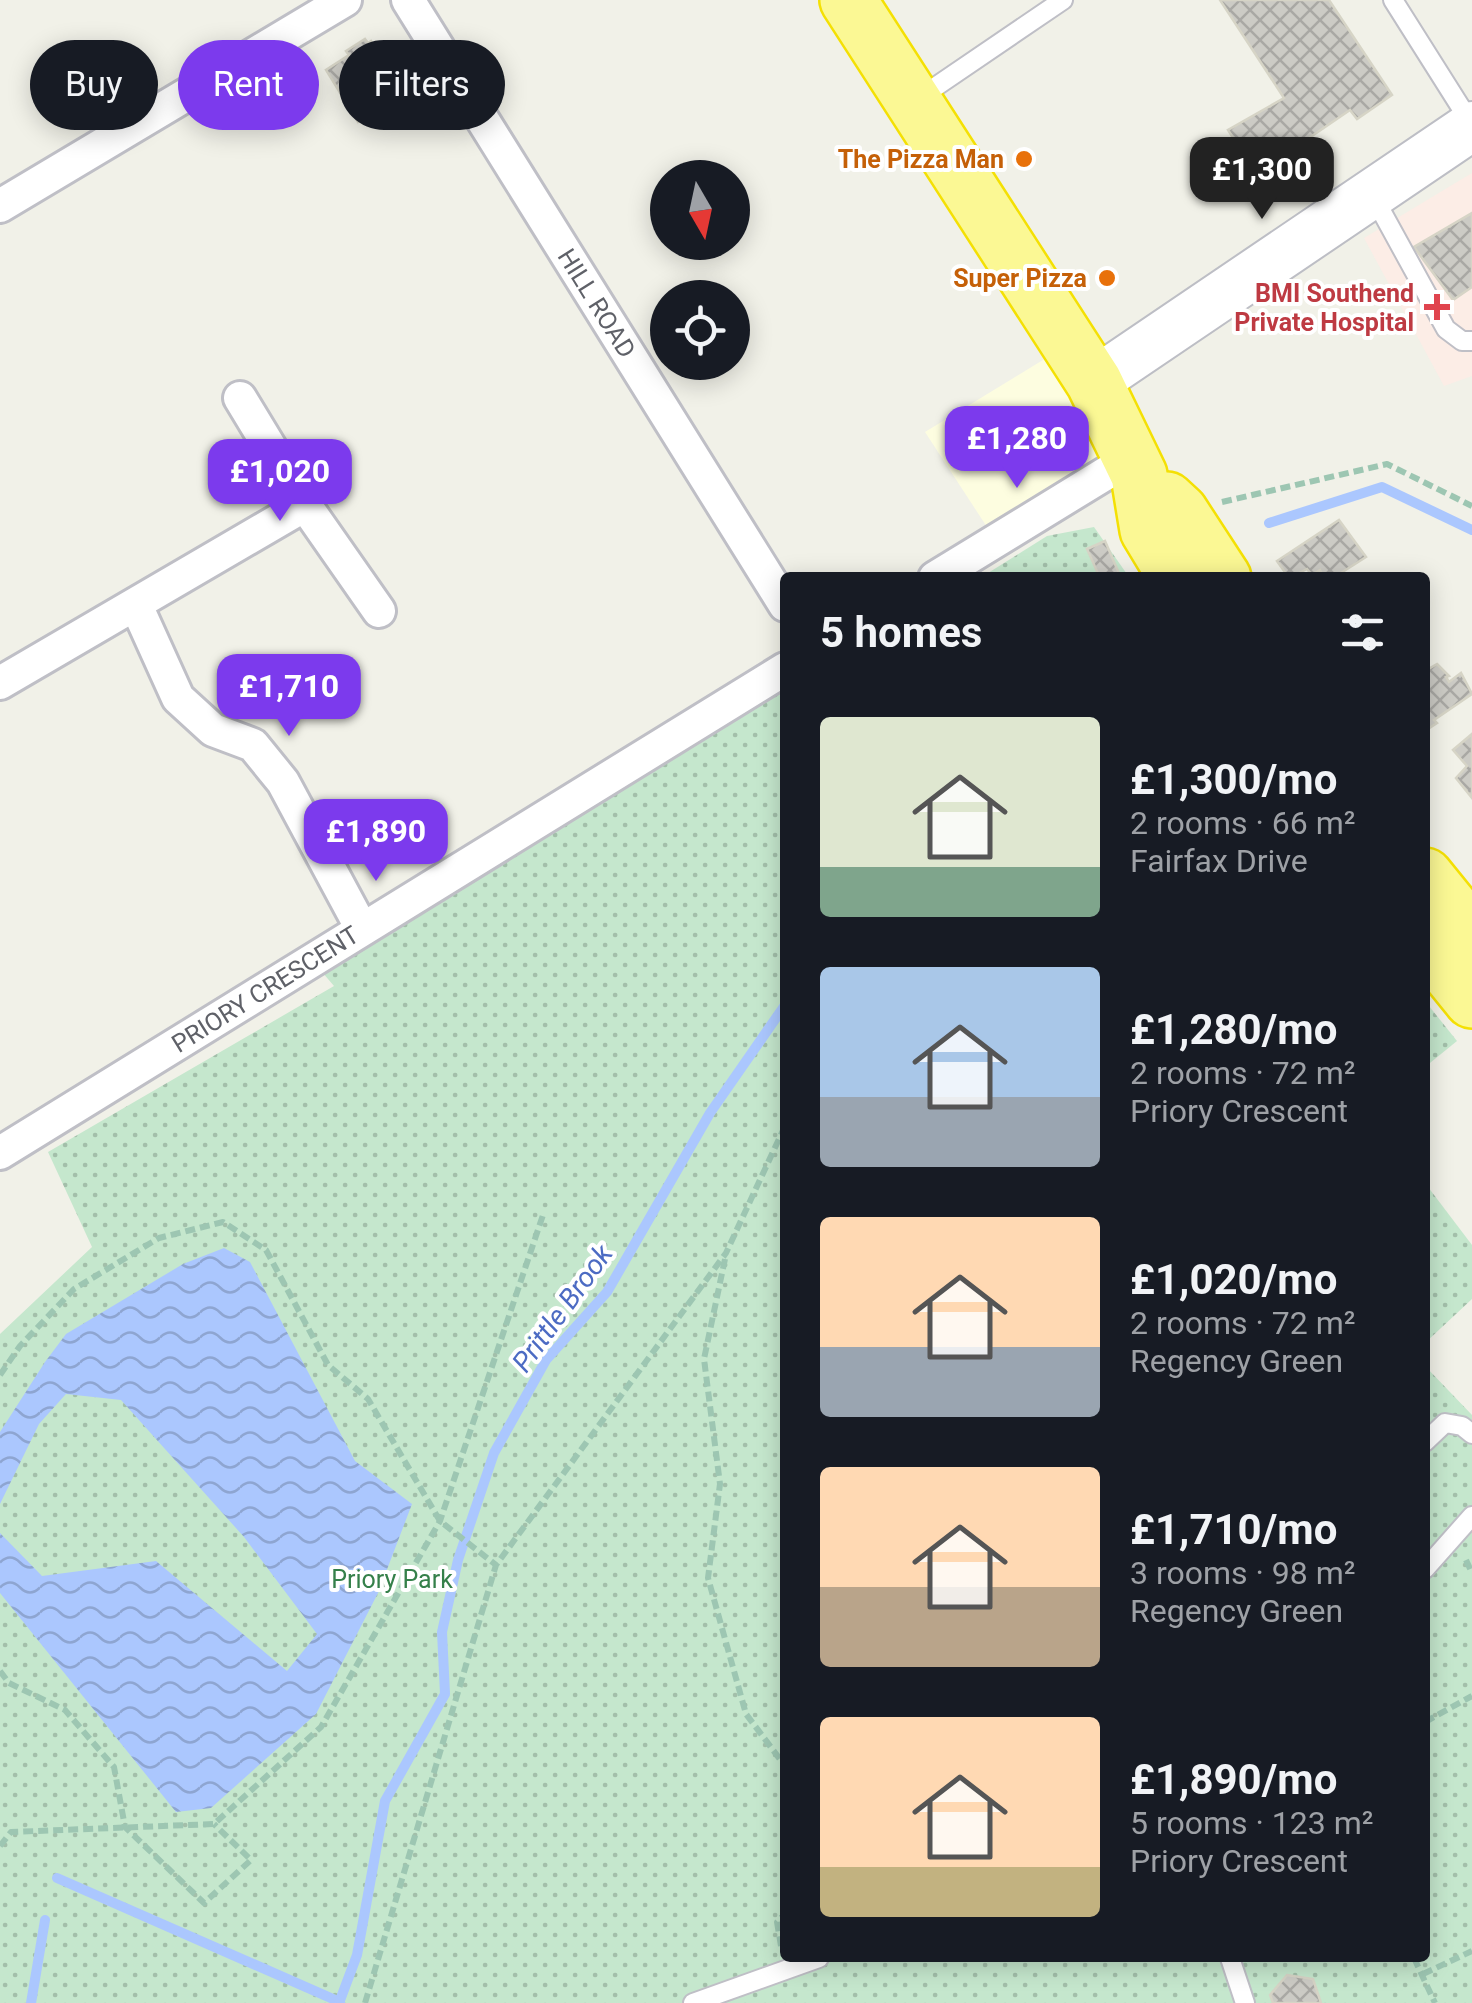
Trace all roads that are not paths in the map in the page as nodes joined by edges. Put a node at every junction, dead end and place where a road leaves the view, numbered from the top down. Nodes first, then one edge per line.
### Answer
1 (346, 0) edge
2 (408, 0) edge
3 (848, 0) edge
4 (1063, 0) edge
5 (1392, 0) edge
6 (915, 101) junction
7 (1472, 125) edge
8 (1372, 194) junction
9 (0, 206) edge
10 (1472, 341) edge
11 (1094, 382) junction
12 (240, 398) dead end
13 (1135, 467) junction
14 (305, 505) junction
15 (946, 572) edge
16 (1173, 572) edge
17 (1218, 572) edge
18 (780, 598) edge
19 (136, 605) junction
20 (379, 611) dead end
21 (780, 672) edge
22 (0, 682) edge
23 (1430, 882) edge
24 (362, 929) junction
25 (1472, 934) edge
26 (1430, 948) edge
27 (1472, 1000) edge
28 (0, 1152) edge
29 (1472, 1434) edge
30 (1430, 1437) edge
31 (1472, 1516) edge
32 (1430, 1563) edge
33 (808, 1962) edge
34 (1231, 1962) edge
35 (693, 2003) edge
36 (1245, 2003) edge

1 - 9 street
2 - 18 street, HILL ROAD
3 - 6 highway
4 - 6 lane
5 - 7 lane
6 - 11 highway
7 - 8 street
8 - 10 lane
8 - 11 street
11 - 13 highway
12 - 14 street
13 - 15 street
13 - 16 highway
13 - 17 highway
14 - 19 street
14 - 20 street
19 - 22 street
19 - 24 street
21 - 24 street, PRIORY CRESCENT
23 - 25 highway
24 - 28 street, PRIORY CRESCENT
26 - 27 highway
29 - 30 lane
31 - 32 lane
33 - 35 lane
34 - 36 lane

